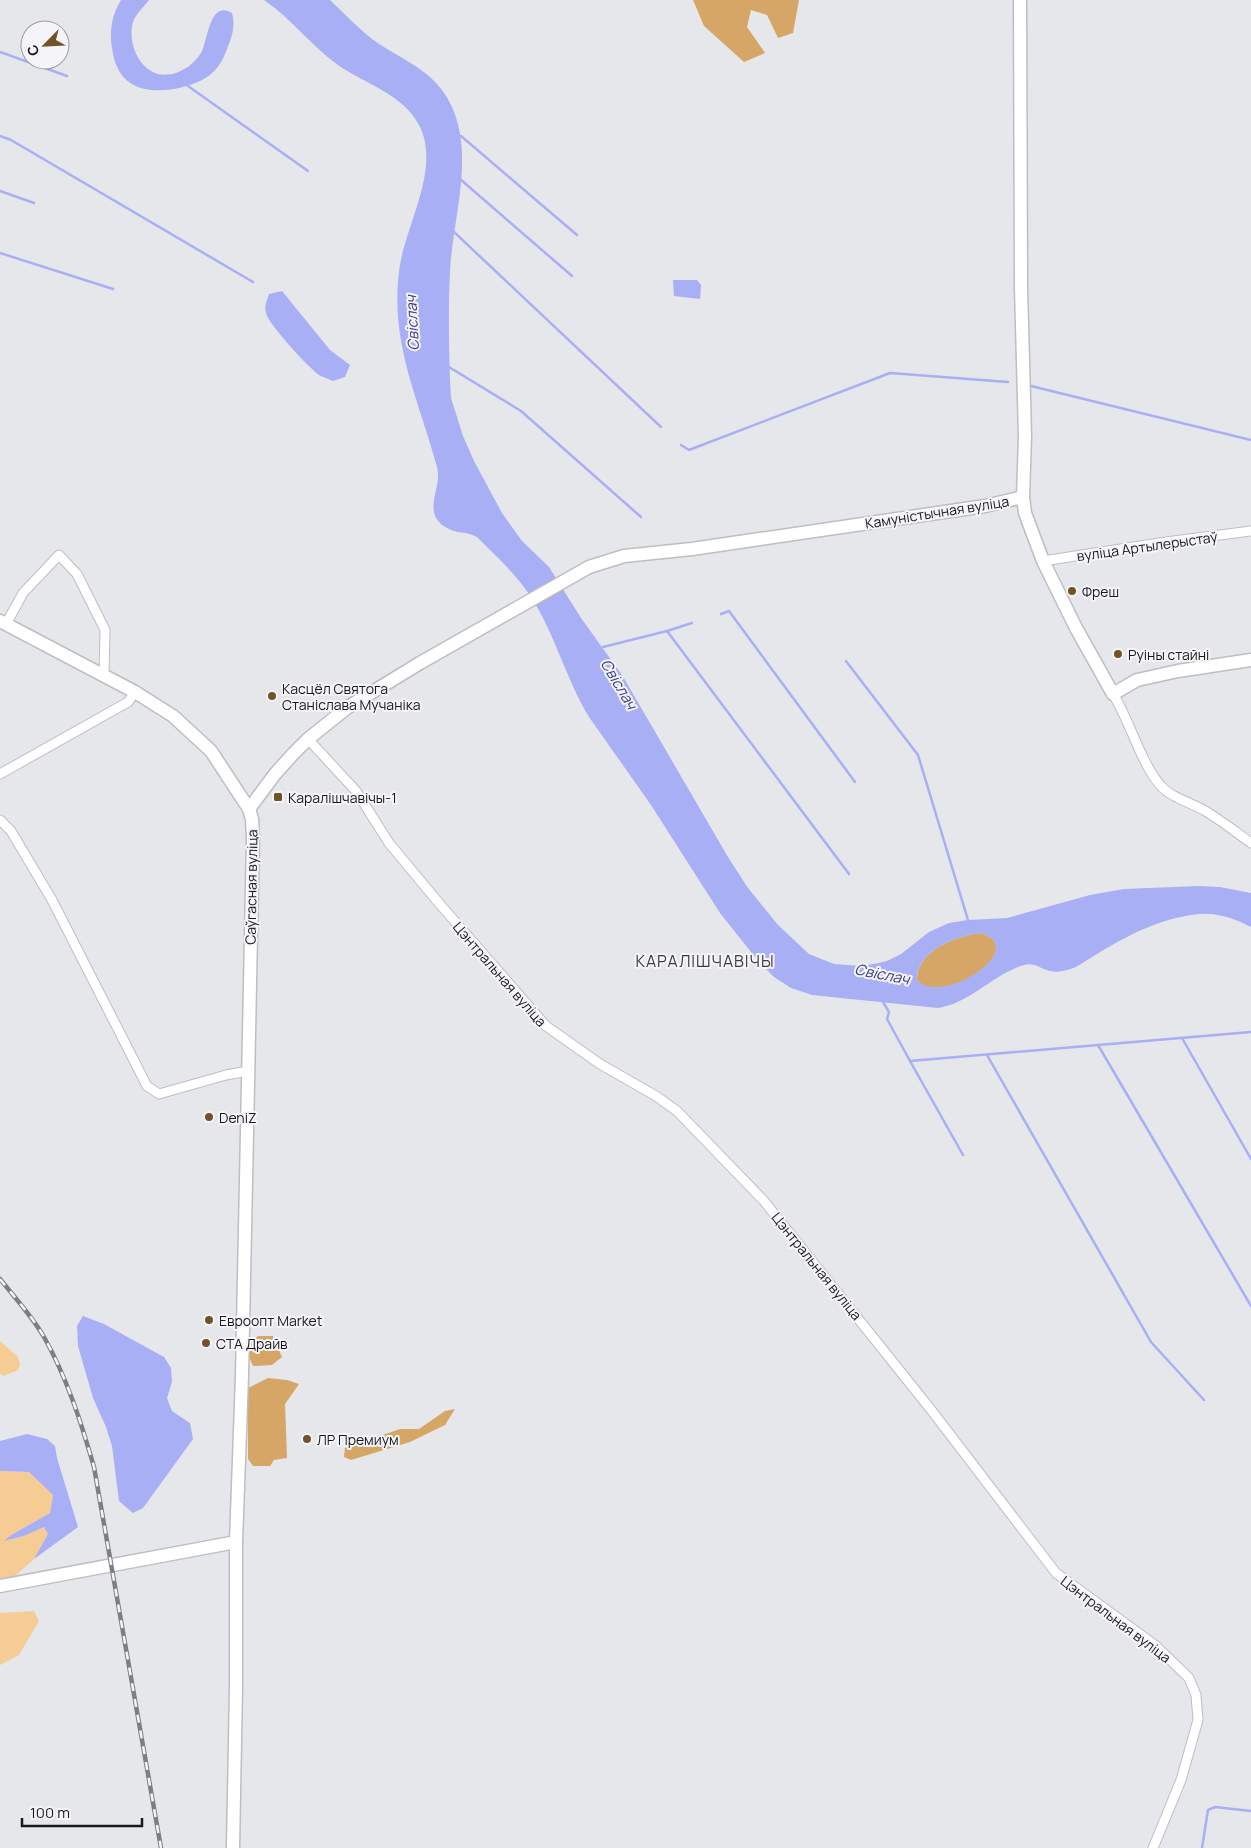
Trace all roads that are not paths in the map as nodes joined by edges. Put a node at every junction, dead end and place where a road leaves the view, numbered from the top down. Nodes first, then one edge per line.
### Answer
1 (1020, 0) edge
2 (1023, 497) junction
3 (1251, 531) edge
4 (1043, 561) junction
5 (3, 623) edge
6 (1251, 660) edge
7 (104, 676) junction
8 (135, 692) junction
9 (1113, 694) junction
10 (308, 739) junction
11 (0, 774) edge
12 (249, 809) junction
13 (0, 820) edge
14 (1251, 843) edge
15 (248, 1070) junction
16 (236, 1542) junction
17 (0, 1586) edge
18 (233, 1848) edge
19 (1153, 1848) edge

1 - 2 street
2 - 4 street, Камуністычная вуліца
2 - 10 street, Камуністычная вуліца
3 - 4 street, вуліца Артылерыстаў
4 - 9 street, Камуністычная вуліца
5 - 7 street, Саўгасная вуліца
5 - 7 street
6 - 9 street
7 - 8 street, Саўгасная вуліца
8 - 11 street
8 - 12 street, Саўгасная вуліца
9 - 14 street, Камуністычная вуліца
10 - 12 street
10 - 19 street, Цэнтральная вуліца
12 - 15 street, Саўгасная вуліца
13 - 15 street
15 - 16 street, Саўгасная вуліца
16 - 17 street
16 - 18 street, Саўгасная вуліца

